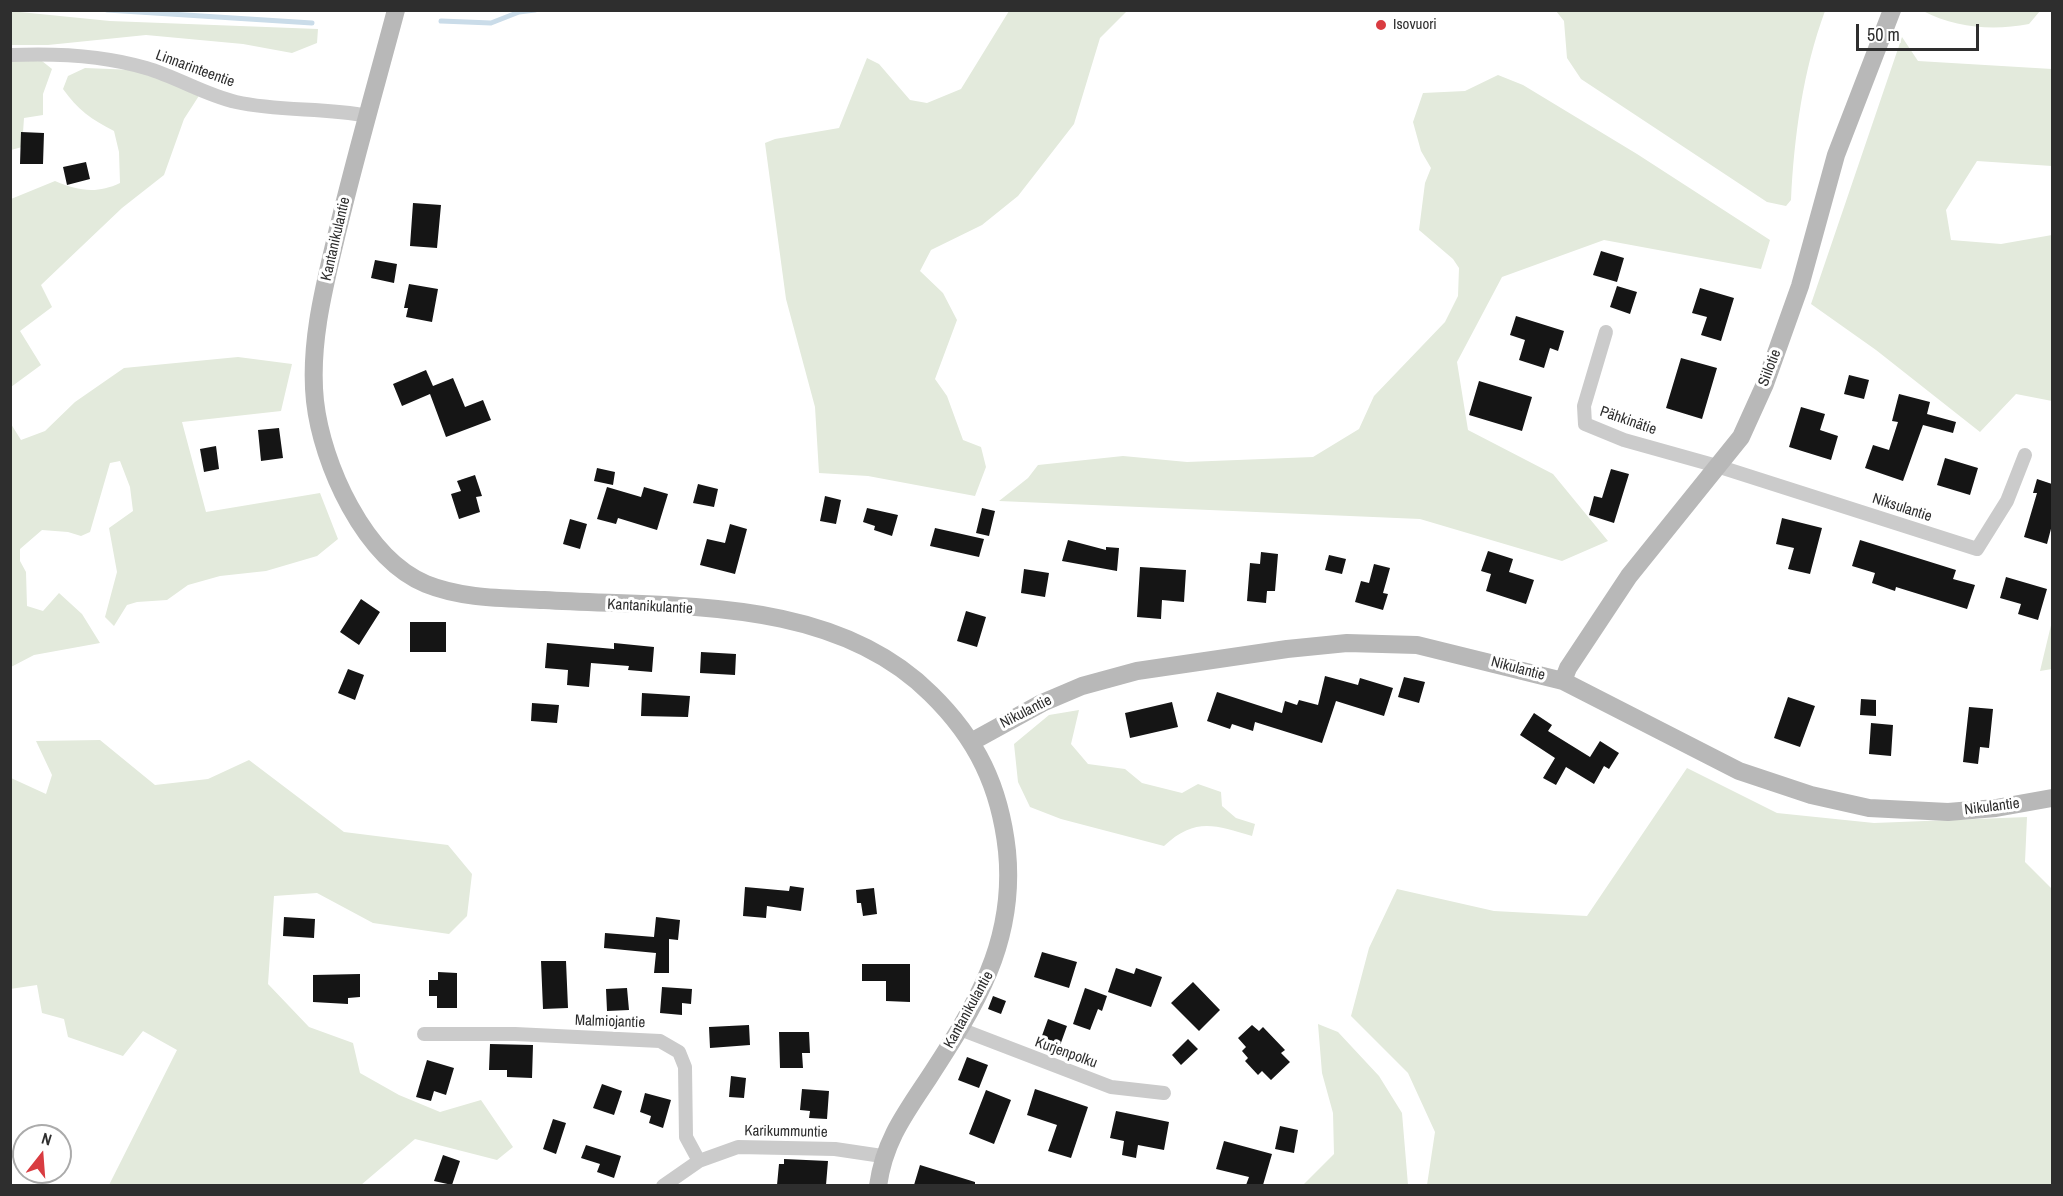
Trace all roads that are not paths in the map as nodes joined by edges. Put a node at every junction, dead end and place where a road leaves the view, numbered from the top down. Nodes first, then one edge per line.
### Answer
1 (396, 10) edge
2 (1892, 10) edge
3 (10, 55) edge
4 (368, 116) junction
5 (1606, 332) dead end
6 (2025, 455) dead end
7 (1717, 466) junction
8 (1563, 681) junction
9 (973, 741) junction
10 (2052, 798) edge
11 (960, 1029) junction
12 (424, 1034) dead end
13 (1164, 1093) dead end
14 (882, 1156) junction
15 (699, 1161) junction
16 (663, 1185) edge
17 (878, 1185) edge

1 - 4 street, Kantanikulantie
2 - 7 street, Siilotie
3 - 4 street, Linnarinteentie
4 - 9 street, Kantanikulantie
5 - 7 street, Pähkinätie
6 - 7 street, Niksulantie
7 - 8 street, Siilotie
8 - 9 street, Nikulantie
8 - 10 street, Nikulantie
9 - 11 street, Kantanikulantie
11 - 13 street, Kurjenpolku
11 - 14 street, Kantanikulantie
12 - 15 street, Malmiojantie
14 - 15 street, Karikummuntie
14 - 17 street, Kantanikulantie
15 - 16 street, Karikummuntie

